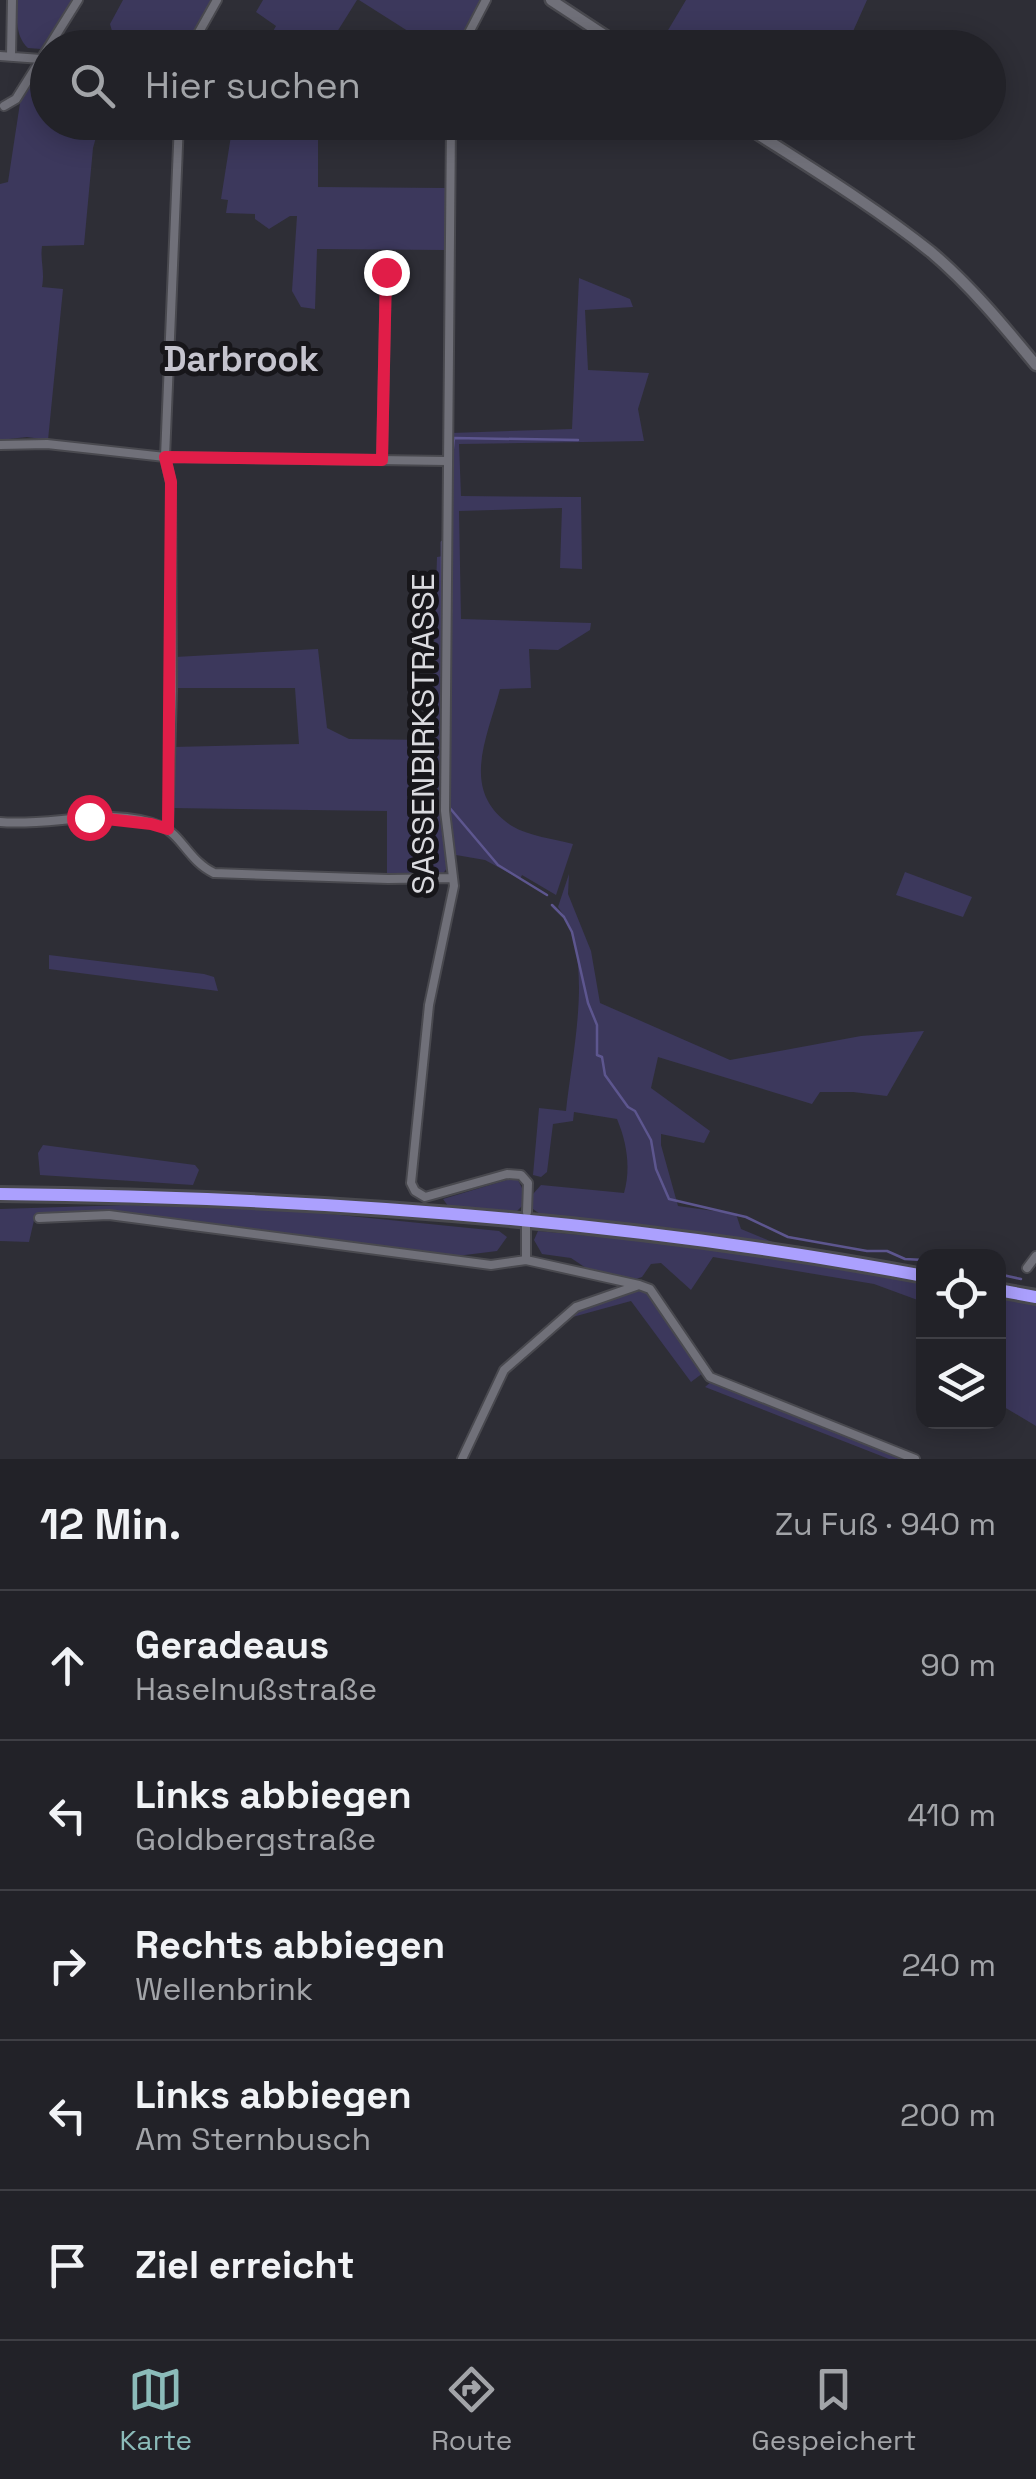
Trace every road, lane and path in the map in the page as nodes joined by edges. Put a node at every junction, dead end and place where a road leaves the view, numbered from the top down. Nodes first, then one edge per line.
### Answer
1 (12, 0) edge
2 (78, 0) edge
3 (217, 0) edge
4 (486, 0) edge
5 (550, 0) edge
6 (59, 30) edge
7 (200, 30) edge
8 (470, 30) edge
9 (596, 30) edge
10 (0, 56) edge
11 (12, 56) junction
12 (30, 58) edge
13 (30, 77) edge
14 (4, 106) dead end
15 (179, 140) edge
16 (451, 140) edge
17 (766, 140) edge
18 (386, 272) dead end
19 (1036, 364) edge
20 (0, 444) edge
21 (165, 457) junction
22 (382, 460) junction
23 (447, 461) junction
24 (0, 822) edge
25 (168, 829) junction
26 (453, 878) junction
27 (0, 1194) edge
28 (527, 1212) dead end
29 (40, 1218) dead end
30 (526, 1226) dead end
31 (1036, 1256) edge
32 (526, 1260) junction
33 (1027, 1268) dead end
34 (916, 1275) edge
35 (639, 1286) junction
36 (1006, 1291) edge
37 (1036, 1297) edge
38 (462, 1459) edge
39 (915, 1459) edge

1 - 11 street
2 - 6 street
3 - 7 street
4 - 8 street
5 - 9 street
10 - 11 street
11 - 12 street
13 - 14 street
15 - 21 street
16 - 23 street, SASSENBIRKSTRASSE
17 - 19 street
18 - 22 street
20 - 21 street
21 - 22 street
21 - 25 street
22 - 23 street
23 - 26 street, SASSENBIRKSTRASSE
24 - 25 street
25 - 26 street
26 - 28 street, SASSENBIRKSTRASSE
27 - 34 highway
29 - 32 street
30 - 32 street
31 - 33 street
32 - 35 street
35 - 38 street
35 - 39 street
36 - 37 highway

